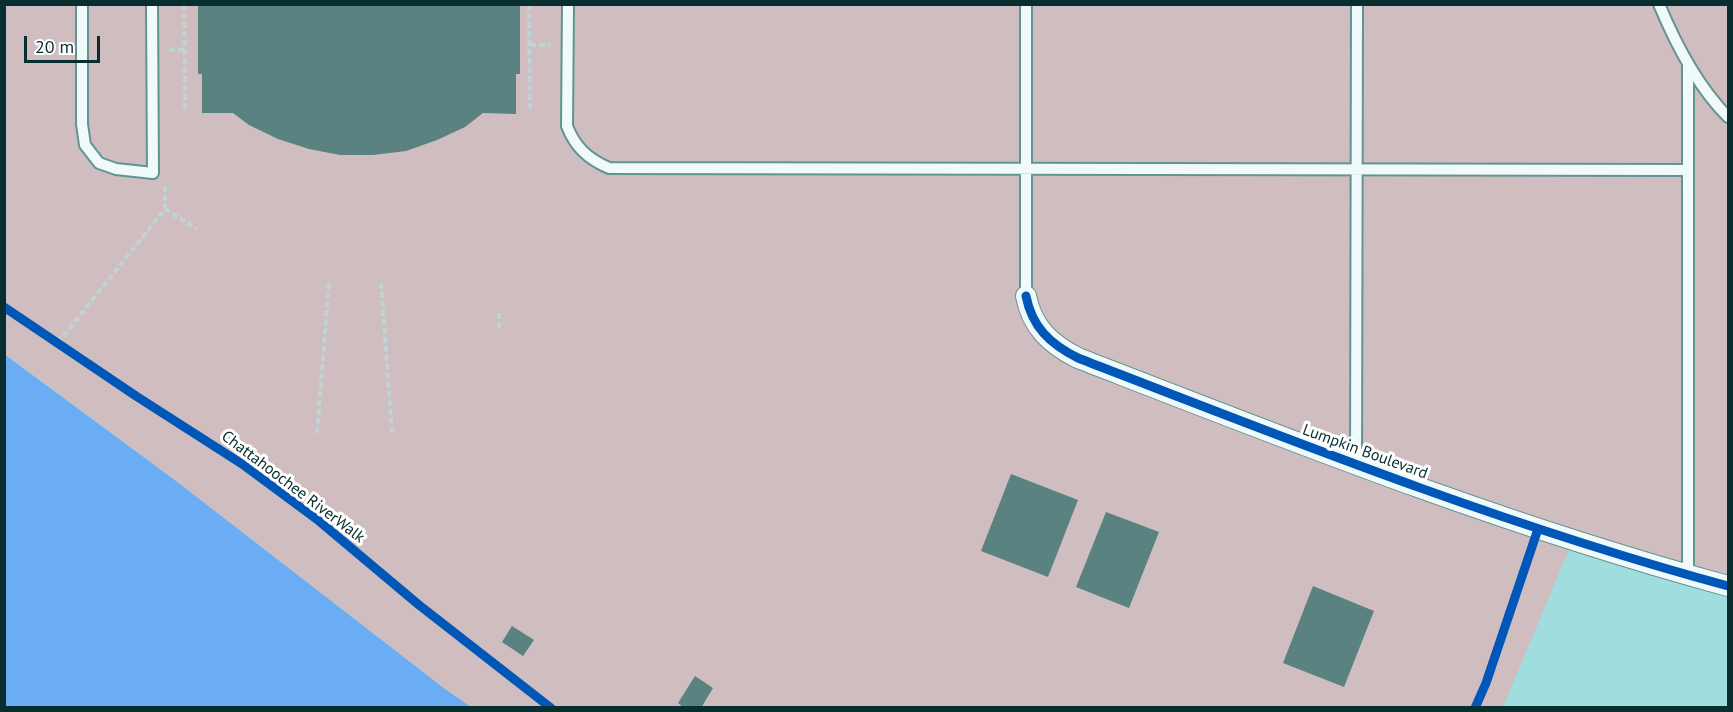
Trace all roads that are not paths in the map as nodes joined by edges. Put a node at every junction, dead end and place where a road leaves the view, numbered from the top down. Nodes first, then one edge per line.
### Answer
1 (82, 4) edge
2 (152, 4) edge
3 (567, 4) edge
4 (1026, 4) edge
5 (1357, 4) edge
6 (1659, 4) edge
7 (1688, 64) junction
8 (1728, 117) edge
9 (1026, 168) junction
10 (1357, 169) junction
11 (1688, 170) junction
12 (1026, 296) joint
13 (1356, 465) junction
14 (1688, 574) junction
15 (1728, 586) edge

1 - 2 lane
3 - 9 lane
4 - 9 lane
5 - 10 lane
6 - 7 lane
7 - 8 lane
7 - 11 lane
9 - 10 lane
9 - 12 lane
10 - 11 lane
10 - 13 lane
11 - 14 lane
12 - 13 street, Lumpkin Boulevard
13 - 14 street, Lumpkin Boulevard
14 - 15 street, Lumpkin Boulevard

